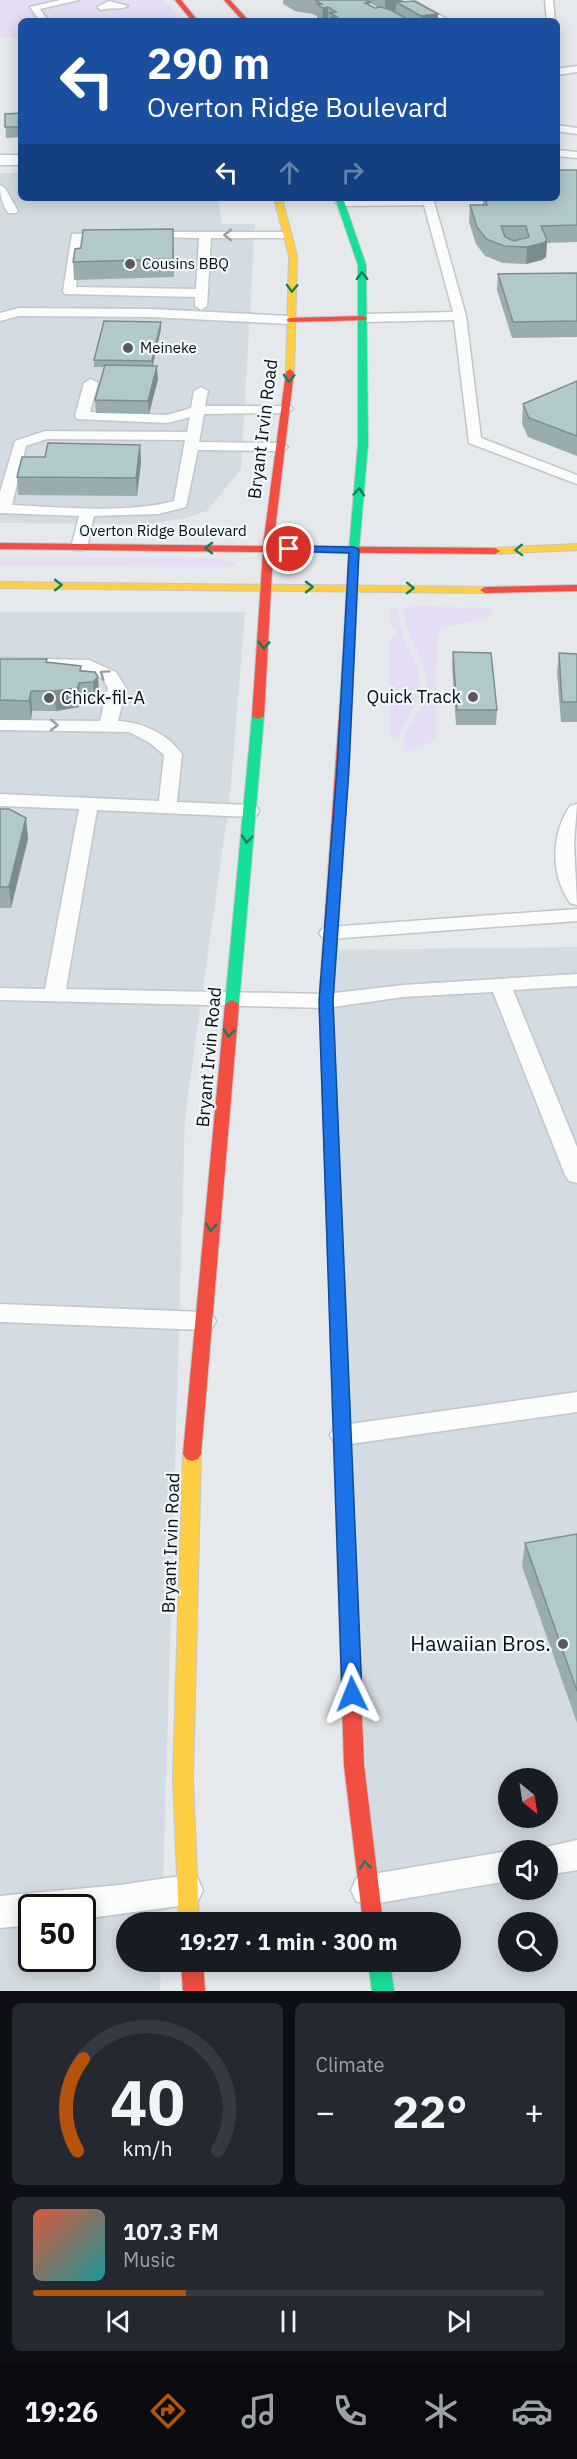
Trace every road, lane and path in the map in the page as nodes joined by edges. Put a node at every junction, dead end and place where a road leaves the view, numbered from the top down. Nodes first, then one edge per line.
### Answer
1 (178, 0) edge
2 (227, 0) edge
3 (407, 0) edge
4 (549, 0) edge
5 (77, 2) edge
6 (42, 18) edge
7 (193, 18) edge
8 (243, 18) edge
9 (440, 18) edge
10 (551, 18) edge
11 (577, 69) edge
12 (560, 71) edge
13 (560, 129) edge
14 (577, 131) edge
15 (560, 153) edge
16 (577, 155) edge
17 (0, 160) edge
18 (18, 160) edge
19 (0, 188) edge
20 (279, 201) edge
21 (340, 201) edge
22 (428, 201) edge
23 (12, 211) dead end
24 (205, 235) junction
25 (286, 235) junction
26 (202, 293) junction
27 (200, 316) junction
28 (460, 316) junction
29 (0, 317) edge
30 (363, 318) junction
31 (290, 320) junction
32 (91, 384) dead end
33 (201, 391) dead end
34 (286, 409) junction
35 (199, 410) junction
36 (192, 441) junction
37 (281, 447) junction
38 (577, 480) edge
39 (87, 512) junction
40 (0, 546) edge
41 (79, 547) junction
42 (577, 548) edge
43 (268, 549) junction
44 (354, 550) junction
45 (0, 585) edge
46 (266, 586) junction
47 (352, 587) junction
48 (577, 588) edge
49 (0, 663) edge
50 (0, 725) edge
51 (108, 726) junction
52 (0, 800) edge
53 (89, 804) junction
54 (167, 809) junction
55 (577, 810) edge
56 (250, 811) junction
57 (577, 899) edge
58 (577, 915) edge
59 (329, 933) junction
60 (577, 980) edge
61 (501, 986) junction
62 (0, 994) edge
63 (54, 995) junction
64 (232, 999) junction
65 (326, 1001) junction
66 (577, 1175) edge
67 (0, 1313) edge
68 (203, 1321) junction
69 (577, 1402) edge
70 (343, 1435) junction
71 (577, 1855) edge
72 (558, 1858) edge
73 (498, 1868) edge
74 (187, 1890) junction
75 (367, 1890) junction
76 (96, 1902) edge
77 (18, 1910) edge
78 (0, 1912) edge
79 (188, 1912) edge
80 (371, 1912) edge
81 (193, 1972) edge
82 (380, 1972) edge
83 (194, 1991) edge
84 (383, 1991) edge

1 - 7 main road
2 - 8 main road
3 - 9 lane
4 - 10 lane
5 - 6 lane
11 - 12 lane
13 - 14 lane
15 - 16 lane
17 - 18 street
19 - 23 lane
20 - 25 main road, Bryant Irvin Road
30 -> 21 main road
22 - 28 lane
25 -> 24 lane
24 - 26 lane
24 - 26 lane
25 -> 31 main road, Bryant Irvin Road
26 - 27 lane
27 - 29 lane
27 - 31 lane
28 - 30 lane
28 - 38 lane
30 - 31 main road
44 -> 30 main road
31 -> 34 main road, Bryant Irvin Road
32 - 35 lane
33 - 35 lane
34 - 35 lane
34 - 37 main road, Bryant Irvin Road
35 - 36 lane
36 - 37 lane
36 - 39 lane
36 - 39 lane
37 - 43 main road, Bryant Irvin Road
39 - 41 lane
40 - 41 main road, Overton Ridge Boulevard
43 -> 41 main road, Overton Ridge Boulevard
42 -> 44 main road, Overton Ridge Boulevard
43 - 44 main road, Overton Ridge Boulevard
43 - 46 main road, Bryant Irvin Road
44 - 47 main road
45 -> 46 main road
46 -> 47 main road
46 -> 56 main road, Bryant Irvin Road
47 -> 48 main road
47 - 59 main road
51 -> 49 lane
50 -> 51 lane
51 - 54 lane
52 - 53 lane
53 - 54 lane
53 - 63 lane
54 - 56 lane
55 - 57 lane
56 -> 64 main road, Bryant Irvin Road
58 - 59 lane
59 - 65 main road
60 - 61 lane
61 - 65 lane
61 - 66 lane
62 - 63 lane
63 - 64 lane
64 - 65 lane
64 -> 68 main road, Bryant Irvin Road
65 - 70 main road
67 - 68 lane
68 - 74 main road, Bryant Irvin Road
69 - 70 lane
75 -> 70 main road
71 - 72 lane
73 - 75 lane
74 - 76 lane
74 - 79 main road, Bryant Irvin Road
75 - 80 main road
77 - 78 lane
81 - 83 main road
82 - 84 main road

